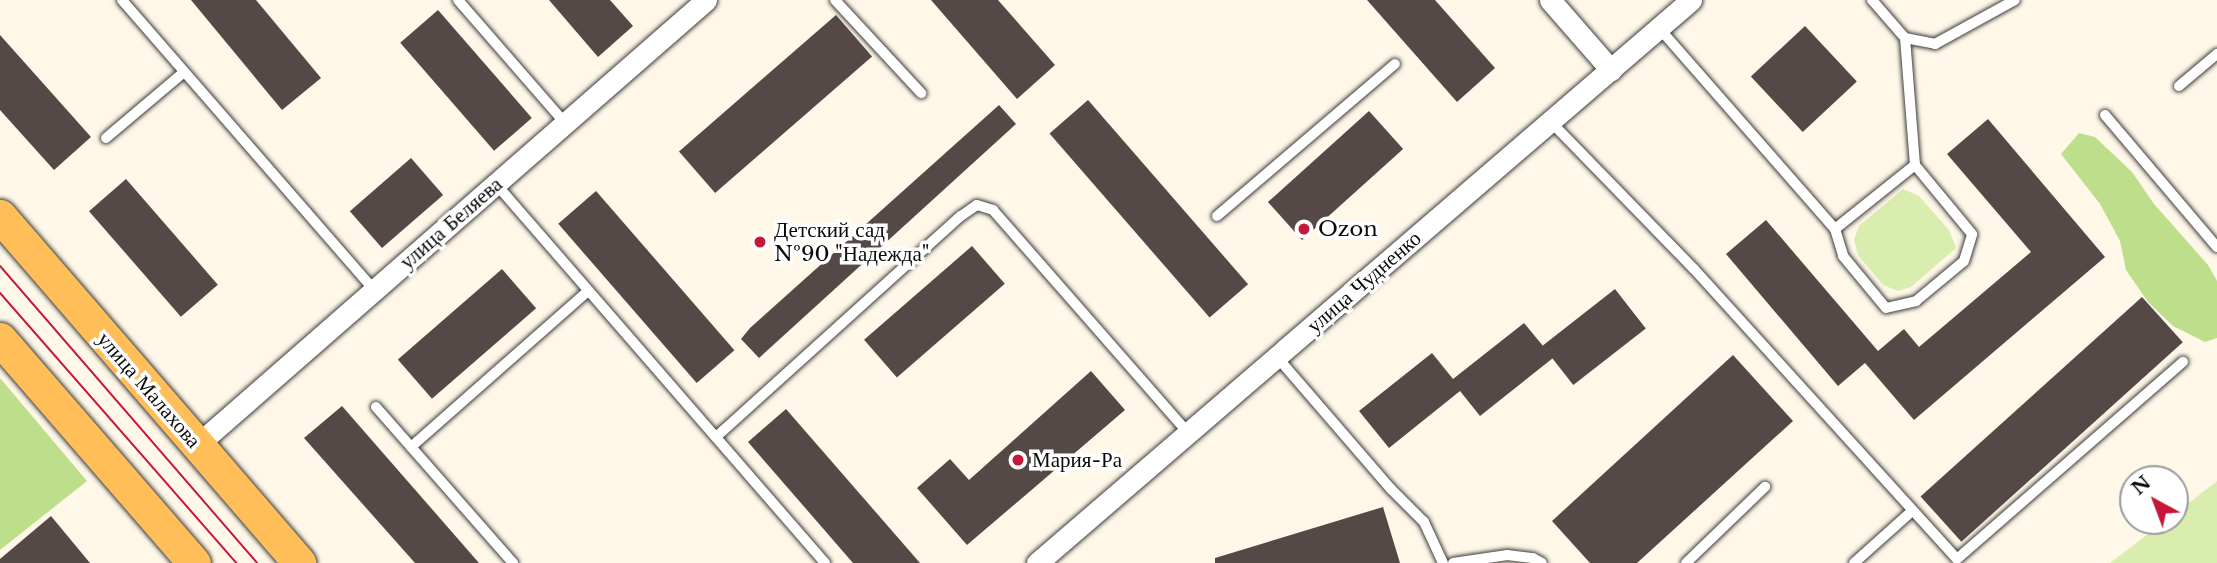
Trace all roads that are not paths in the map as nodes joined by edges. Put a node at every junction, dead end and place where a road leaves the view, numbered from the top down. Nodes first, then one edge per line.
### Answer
1 (122, 0) edge
2 (458, 0) edge
3 (706, 0) edge
4 (835, 0) edge
5 (1550, 0) edge
6 (1692, 0) edge
7 (1872, 0) edge
8 (2015, 0) edge
9 (1659, 28) junction
10 (1905, 38) junction
11 (2217, 54) edge
12 (1395, 64) dead end
13 (1611, 70) junction
14 (184, 72) junction
15 (2179, 86) dead end
16 (921, 93) dead end
17 (2105, 114) dead end
18 (1551, 122) junction
19 (565, 123) junction
20 (106, 138) dead end
21 (1914, 165) junction
22 (496, 184) junction
23 (0, 216) edge
24 (1217, 216) dead end
25 (1835, 229) junction
26 (2217, 247) edge
27 (374, 290) junction
28 (588, 291) junction
29 (0, 339) edge
30 (1278, 357) junction
31 (2183, 362) dead end
32 (376, 407) dead end
33 (1188, 433) junction
34 (716, 437) junction
35 (197, 445) junction
36 (411, 447) junction
37 (1765, 487) dead end
38 (1912, 511) junction
39 (821, 562) edge
40 (194, 563) edge
41 (299, 563) edge
42 (513, 563) edge
43 (1037, 563) edge
44 (1443, 563) edge
45 (1452, 563) edge
46 (1542, 563) edge
47 (1686, 563) edge
48 (1854, 563) edge

1 - 14 lane
2 - 19 lane
3 - 19 street, улица Беляева
4 - 16 lane
5 - 13 street
6 - 9 street, улица Чудненко
7 - 10 lane
8 - 10 lane
9 - 13 street, улица Чудненко
9 - 25 lane
10 - 21 lane
11 - 15 lane
12 - 24 lane
13 - 18 street, улица Чудненко
14 - 20 lane
14 - 27 lane
17 - 26 lane
18 - 30 street, улица Чудненко
18 - 38 lane
19 - 22 street, улица Беляева
21 - 25 lane
21 - 25 lane
22 - 27 street, улица Беляева
22 - 28 lane
23 - 35 main road, улица Малахова
27 - 35 street, улица Беляева
28 - 34 lane
28 - 36 lane
29 - 40 main road
30 - 33 street, улица Чудненко
30 - 44 lane
31 - 38 lane
32 - 36 lane
33 - 34 lane
33 - 43 street, улица Чудненко
34 - 39 lane
35 - 41 main road, улица Малахова
36 - 42 lane
37 - 47 lane
38 - 48 lane
45 - 46 lane

